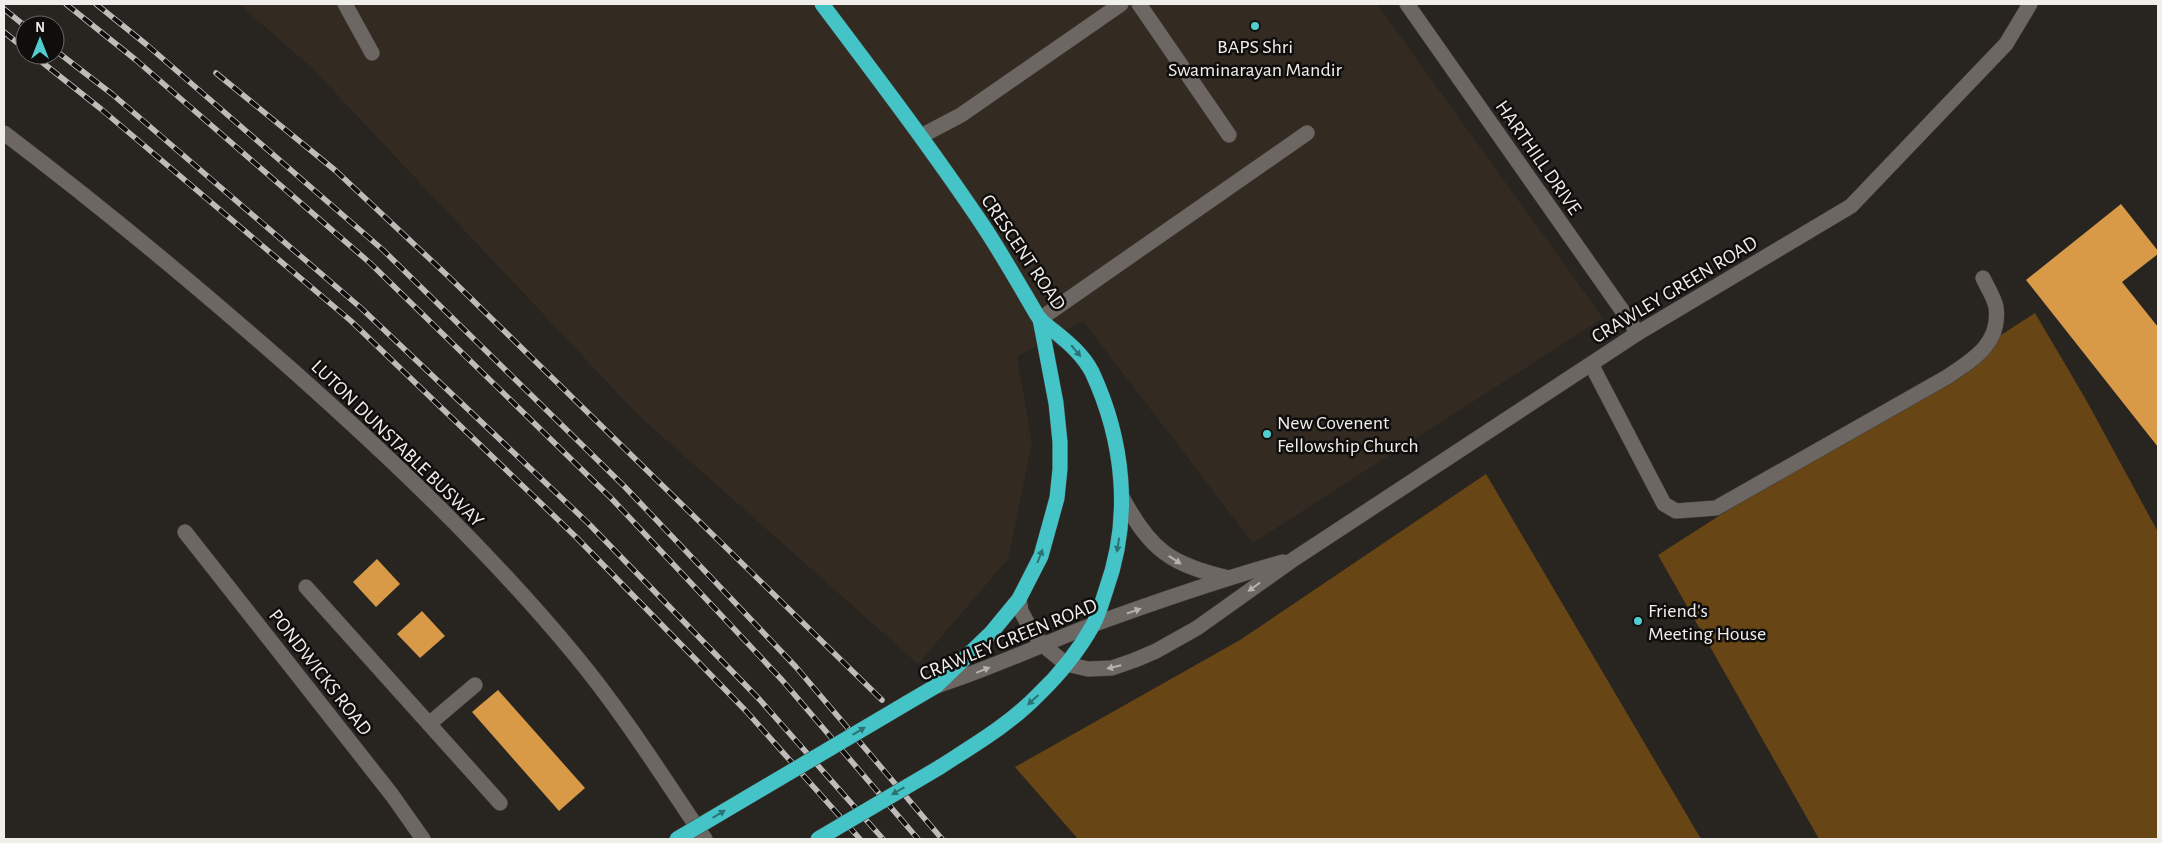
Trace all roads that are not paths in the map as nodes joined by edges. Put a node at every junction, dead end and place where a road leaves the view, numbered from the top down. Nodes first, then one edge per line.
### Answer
1 (345, 4) edge
2 (822, 4) edge
3 (1121, 4) edge
4 (1139, 4) edge
5 (1407, 4) edge
6 (2030, 4) edge
7 (372, 53) dead end
8 (4, 133) edge
9 (1307, 133) dead end
10 (1229, 135) dead end
11 (921, 136) junction
12 (1983, 278) dead end
13 (1040, 319) junction
14 (1638, 333) junction
15 (1591, 364) junction
16 (1122, 497) junction
17 (185, 532) dead end
18 (1294, 559) junction
19 (1229, 578) junction
20 (306, 587) dead end
21 (1019, 599) junction
22 (1093, 625) junction
23 (1043, 645) junction
24 (1066, 664) junction
25 (475, 685) dead end
26 (936, 686) junction
27 (429, 724) junction
28 (500, 803) dead end
29 (423, 839) edge
30 (677, 839) edge
31 (705, 839) edge
32 (818, 839) edge

1 - 7 street
2 - 11 highway, CRESCENT ROAD
3 - 11 street
4 - 10 street
5 - 14 street, HARTHILL DRIVE
6 - 14 street, CRAWLEY GREEN ROAD
8 - 31 street, LUTON DUNSTABLE BUSWAY
9 - 13 street
11 - 13 highway, CRESCENT ROAD
12 - 15 street
13 -> 16 highway, CRESCENT ROAD
21 -> 13 highway
14 - 15 street, CRAWLEY GREEN ROAD
15 - 18 street, CRAWLEY GREEN ROAD
16 -> 19 street, CRESCENT ROAD
16 -> 22 highway
17 - 29 street, PONDWICKS ROAD
18 - 19 street, CRAWLEY GREEN ROAD
18 -> 24 street, CRAWLEY GREEN ROAD
22 -> 19 street, CRAWLEY GREEN ROAD
20 - 27 street
21 - 23 street
21 - 26 highway
22 - 23 street, CRAWLEY GREEN ROAD
22 - 24 highway
23 - 24 street
26 -> 23 street, CRAWLEY GREEN ROAD
24 -> 32 highway, bridge
25 - 27 street
30 -> 26 highway, CRAWLEY GREEN ROAD, bridge
27 - 28 street

